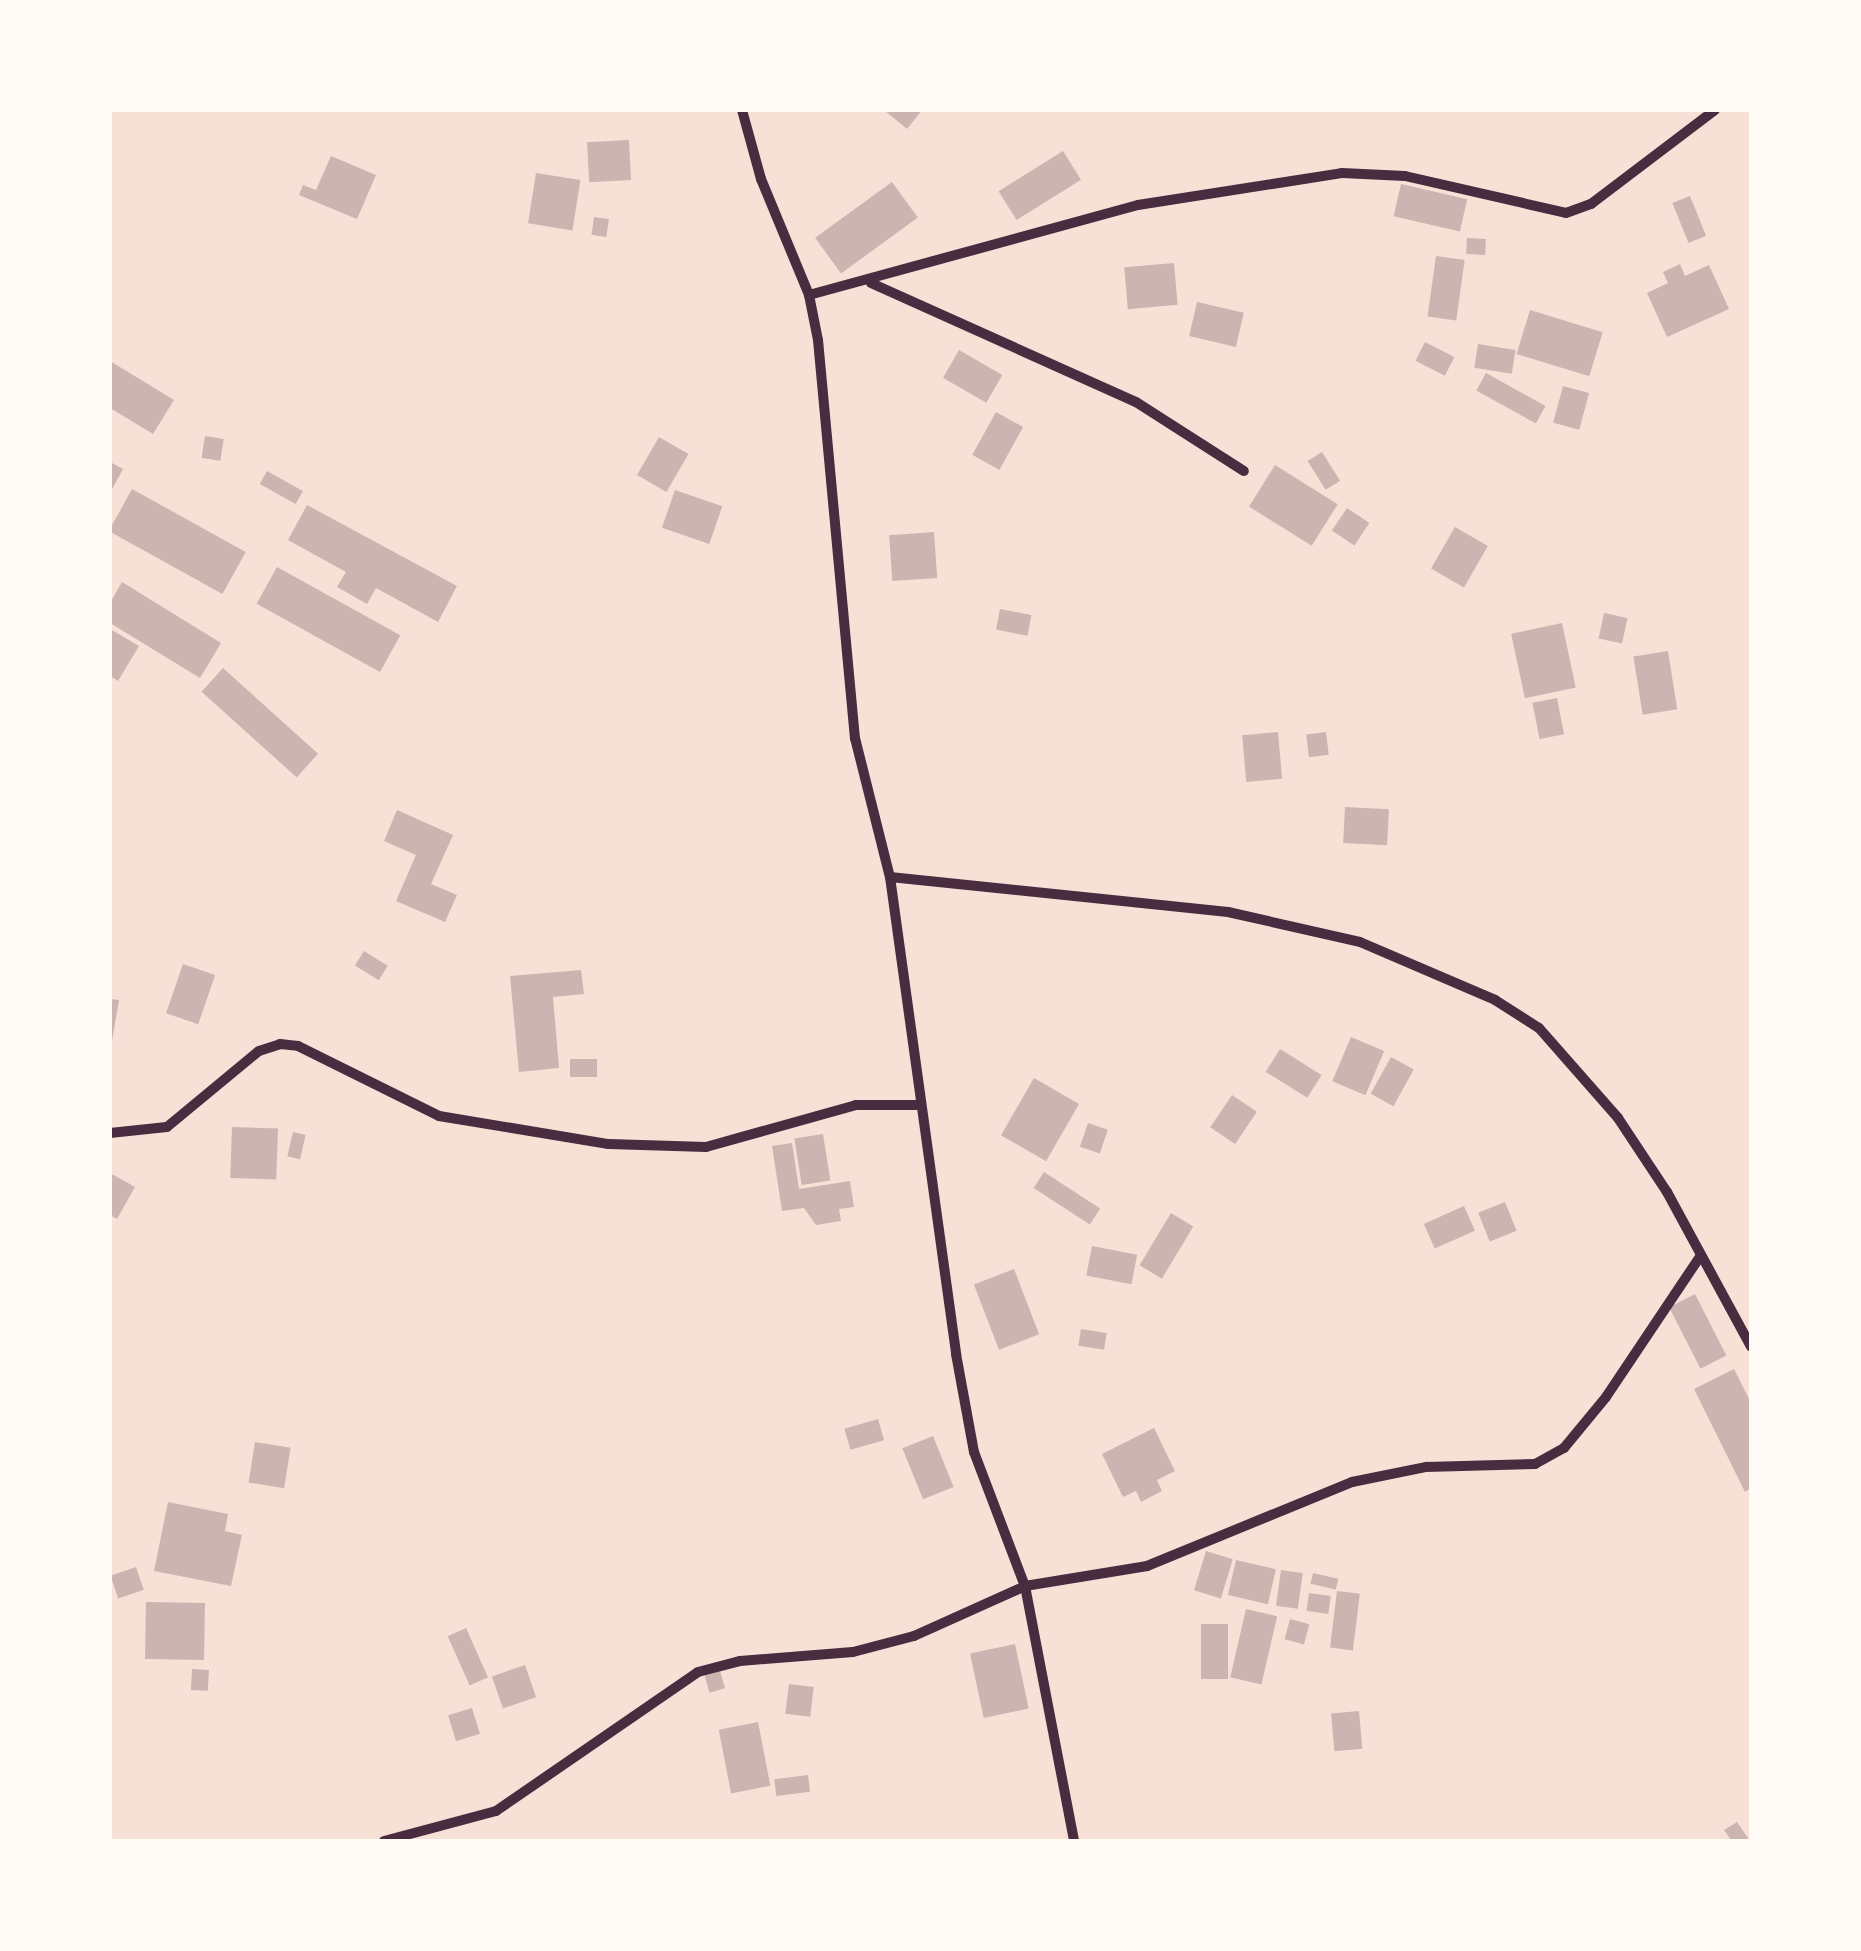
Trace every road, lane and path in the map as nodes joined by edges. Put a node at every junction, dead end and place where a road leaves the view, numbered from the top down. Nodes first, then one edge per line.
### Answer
1 (742, 110) edge
2 (1715, 110) edge
3 (870, 282) junction
4 (809, 295) junction
5 (1244, 471) dead end
6 (890, 877) junction
7 (918, 1105) junction
8 (110, 1134) edge
9 (1700, 1258) junction
10 (1751, 1347) edge
11 (1024, 1586) junction
12 (384, 1841) edge
13 (1074, 1841) edge

1 - 4 street
2 - 3 street
3 - 4 street
3 - 5 street
4 - 6 street
6 - 7 street
6 - 9 street
7 - 8 street
7 - 11 street
9 - 10 street
9 - 11 street
11 - 12 street
11 - 13 street

